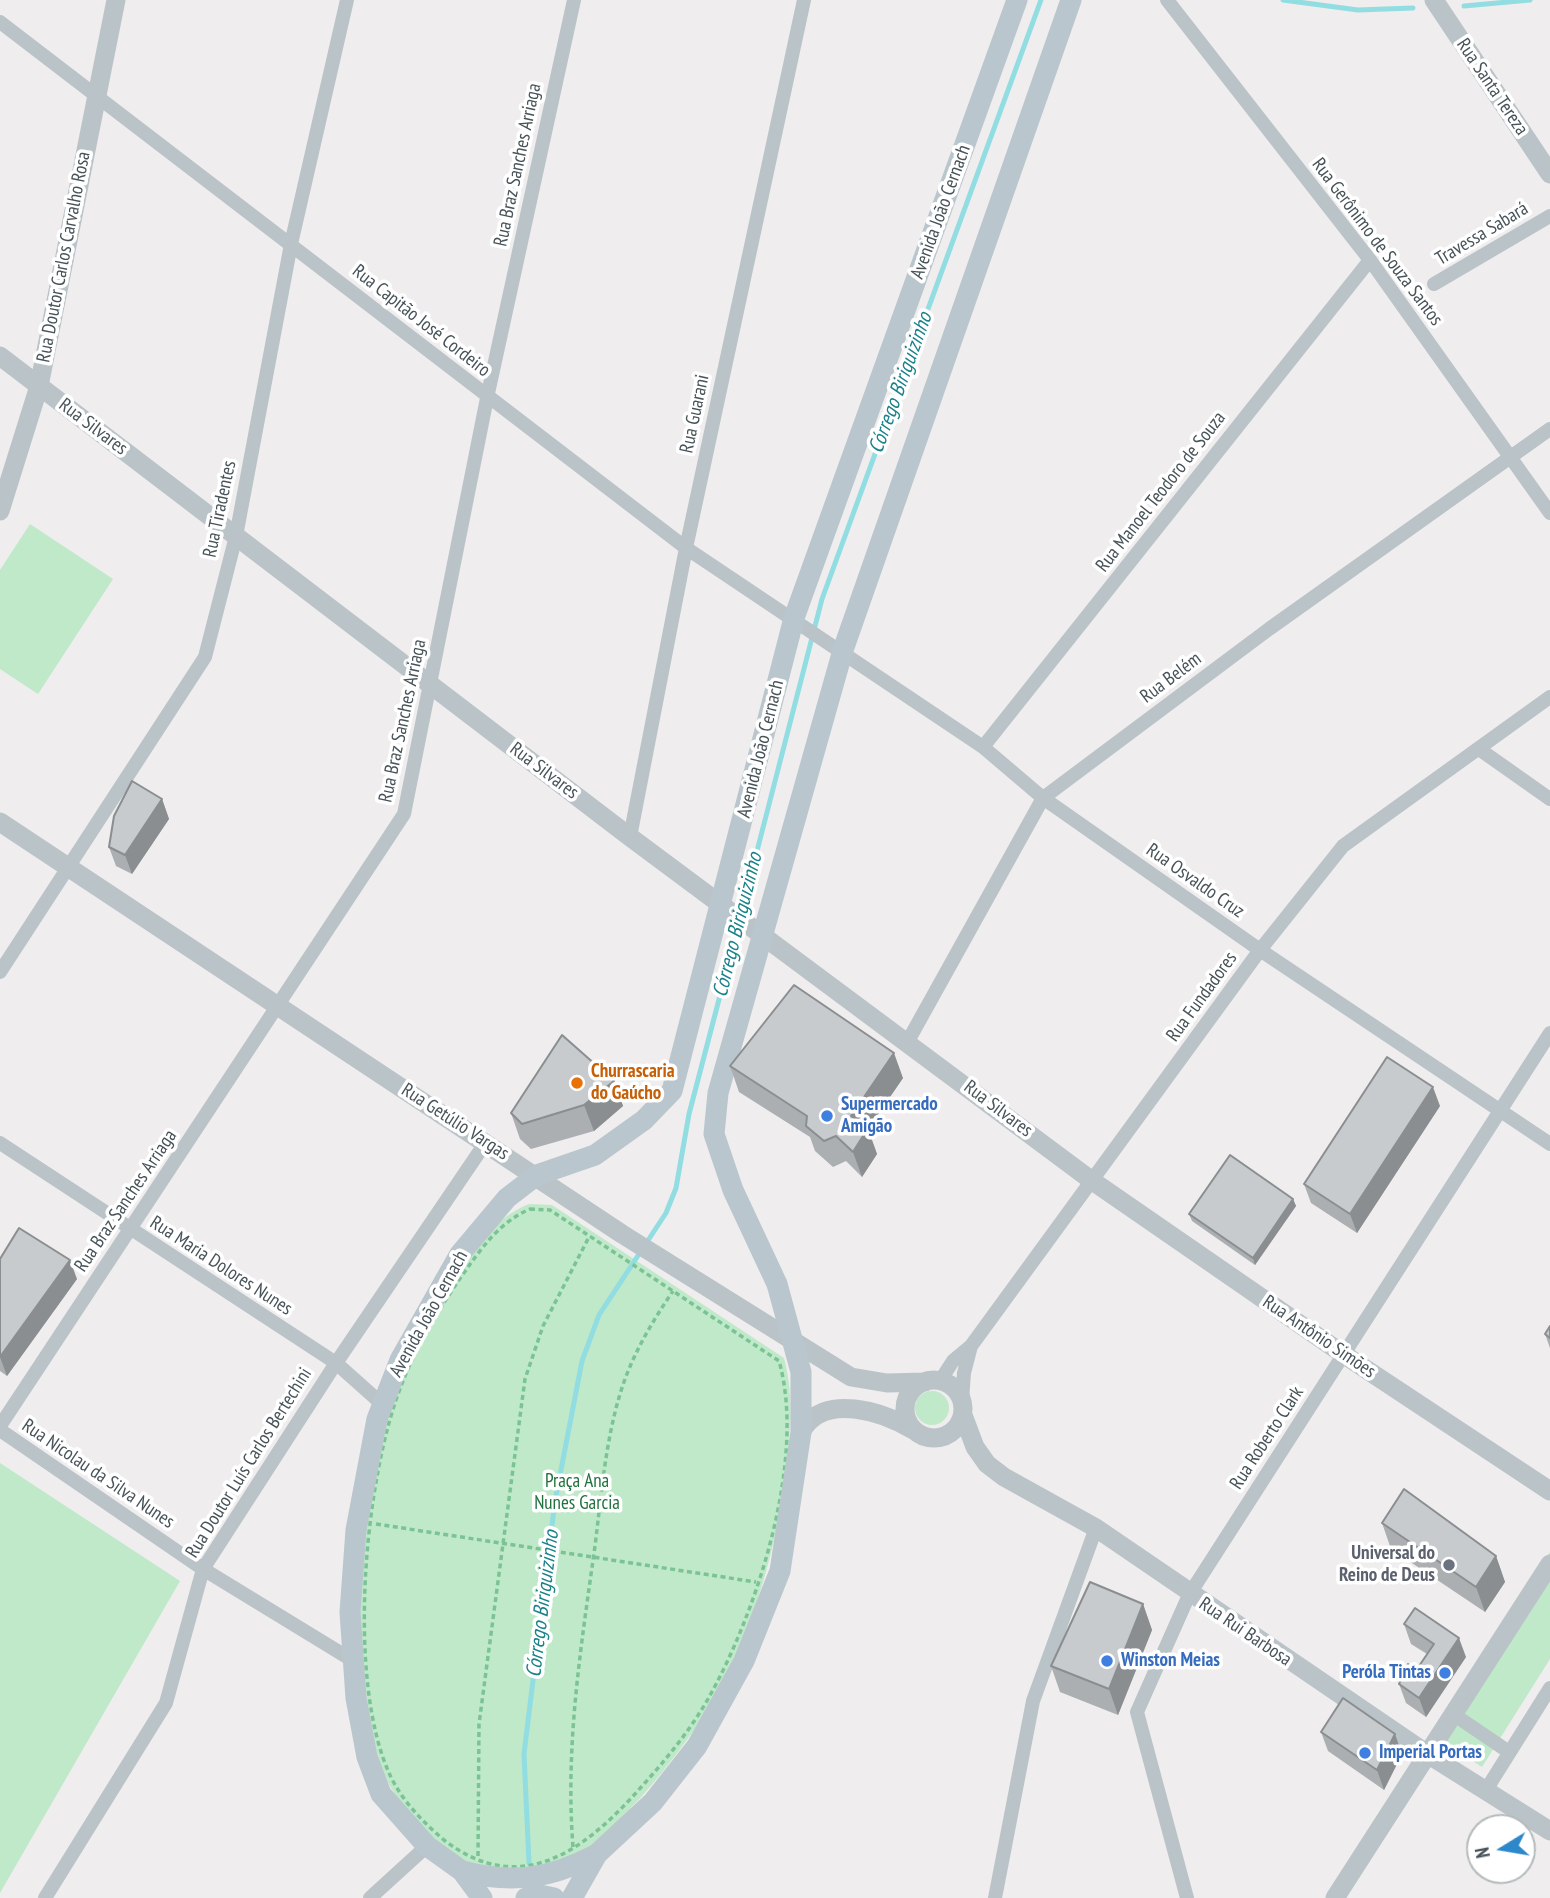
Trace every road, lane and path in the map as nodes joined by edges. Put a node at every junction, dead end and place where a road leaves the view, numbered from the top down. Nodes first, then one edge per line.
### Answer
1 (116, 0) edge
2 (347, 0) edge
3 (574, 0) edge
4 (804, 0) edge
5 (1017, 0) edge
6 (1071, 0) edge
7 (1167, 0) edge
8 (1434, 0) edge
9 (0, 22) edge
10 (95, 94) junction
11 (1550, 174) edge
12 (1550, 216) edge
13 (291, 244) junction
14 (1370, 260) junction
15 (1434, 284) dead end
16 (0, 356) edge
17 (39, 386) junction
18 (487, 398) junction
19 (1550, 429) edge
20 (1509, 457) junction
21 (0, 512) edge
22 (1550, 513) edge
23 (236, 536) junction
24 (686, 548) junction
25 (799, 621) junction
26 (834, 645) junction
27 (431, 685) junction
28 (1550, 697) edge
29 (983, 747) junction
30 (1479, 749) junction
31 (1042, 798) junction
32 (1550, 799) edge
33 (0, 822) edge
34 (630, 837) junction
35 (68, 867) junction
36 (727, 906) junction
37 (756, 928) junction
38 (1259, 950) junction
39 (0, 972) edge
40 (280, 1006) junction
41 (1550, 1033) edge
42 (908, 1041) junction
43 (1500, 1110) junction
44 (486, 1142) junction
45 (0, 1143) edge
46 (1550, 1144) edge
47 (537, 1175) junction
48 (1091, 1180) junction
49 (130, 1230) junction
50 (590, 1237) junction
51 (611, 1251) dead end
52 (651, 1264) junction
53 (673, 1290) junction
54 (793, 1339) junction
55 (971, 1346) junction
56 (1343, 1354) junction
57 (336, 1363) junction
58 (932, 1381) junction
59 (382, 1404) junction
60 (962, 1407) junction
61 (0, 1428) edge
62 (915, 1431) junction
63 (801, 1432) junction
64 (1550, 1491) edge
65 (370, 1524) junction
66 (1096, 1528) junction
67 (503, 1542) junction
68 (593, 1556) junction
69 (1550, 1564) edge
70 (203, 1569) junction
71 (759, 1583) junction
72 (1189, 1595) junction
73 (352, 1660) junction
74 (1550, 1688) edge
75 (1453, 1714) junction
76 (1509, 1752) junction
77 (1429, 1755) junction
78 (1486, 1790) junction
79 (1550, 1831) edge
80 (427, 1846) junction
81 (573, 1852) junction
82 (597, 1854) junction
83 (470, 1866) junction
84 (45, 1898) edge
85 (370, 1898) edge
86 (482, 1898) edge
87 (526, 1898) edge
88 (554, 1898) edge
89 (572, 1898) edge
90 (995, 1898) edge
91 (1187, 1898) edge
92 (1335, 1898) edge

1 - 10 street, Rua Doutor Carlos Carvalho Rosa
2 - 13 street, Rua Tiradentes
3 - 18 street, Rua Braz Sanches Arriaga
4 - 24 street, Rua Guarani
5 - 25 main road, Avenida João Cernach
6 - 26 main road
7 - 14 street, Rua Gerônimo de Souza Santos
8 - 11 street, Rua Santa Tereza
9 - 10 street, Rua Capitão José Cordeiro
10 - 13 street, Rua Capitão José Cordeiro
10 - 17 street, Rua Doutor Carlos Carvalho Rosa
12 - 15 street, Travessa Sabará
13 - 18 street, Rua Capitão José Cordeiro
13 - 23 street, Rua Tiradentes
14 - 20 street, Rua Gerônimo de Souza Santos
14 - 29 street, Rua Manoel Teodoro de Souza
16 - 17 street, Rua Silvares
17 - 21 street, Rua Doutor Carlos Carvalho Rosa
17 - 23 street, Rua Silvares
18 - 24 street, Rua Capitão José Cordeiro
18 - 27 street, Rua Braz Sanches Arriaga
19 - 20 street, Rua Belém
20 - 22 street, Rua Gerônimo de Souza Santos
20 - 31 street, Rua Belém
23 - 27 street, Rua Silvares
23 - 35 street, Rua Tiradentes
24 - 25 street, Rua Capitão José Cordeiro
24 - 34 street, Rua Guarani
25 - 26 street, Rua Capitão José Cordeiro
25 - 36 main road, Avenida João Cernach
26 - 29 street, Rua Osvaldo Cruz
26 - 37 main road
27 - 34 street, Rua Silvares
27 - 40 street, Rua Braz Sanches Arriaga
28 - 30 street, Rua Fundadores
29 - 31 street, Rua Osvaldo Cruz
30 - 32 street
30 - 38 street, Rua Fundadores
31 - 38 street, Rua Osvaldo Cruz
31 - 42 street, Rua Belém
33 - 35 street, Rua Getúlio Vargas
34 - 36 street, Rua Silvares
35 - 39 street, Rua Tiradentes
35 - 40 street, Rua Getúlio Vargas
36 - 37 street, Rua Silvares
36 - 47 main road, Avenida João Cernach
37 - 42 street, Rua Silvares
37 - 54 main road
38 - 43 street, Rua Osvaldo Cruz
38 - 48 street, Rua Fundadores
40 - 44 street, Rua Getúlio Vargas
40 - 49 street, Rua Braz Sanches Arriaga
41 - 43 street, Rua Roberto Clark
42 - 48 street, Rua Silvares
43 - 46 street, Rua Osvaldo Cruz
43 - 56 street, Rua Roberto Clark
44 - 47 street, Rua Getúlio Vargas
44 - 57 street, Rua Doutor Luís Carlos Bertechini
45 - 49 street, Rua Maria Dolores Nunes
47 - 52 street, Rua Getúlio Vargas
47 - 59 main road, Avenida João Cernach
48 - 55 street, Rua Fundadores
48 - 56 street, Rua Antônio Simões
49 - 57 street, Rua Maria Dolores Nunes
49 - 61 street, Rua Braz Sanches Arriaga
50 - 51 path
50 - 65 path
50 - 67 path
52 - 53 path
52 - 54 street, Rua Getúlio Vargas
53 - 68 path
53 - 71 path
54 - 58 street, Rua Getúlio Vargas
54 - 63 main road
55 - 58 street, Rua Fundadores
55 - 60 street, Rua Fundadores
56 - 64 street, Rua Antônio Simões
56 - 72 street, Rua Roberto Clark
57 - 59 street, Rua Maria Dolores Nunes
57 - 70 street, Rua Doutor Luís Carlos Bertechini
58 - 60 street
58 - 62 street
59 - 73 main road, Avenida João Cernach
60 - 62 street
60 - 66 street, Rua Rui Barbosa
61 - 70 street, Rua Nicolau da Silva Nunes
62 - 63 street
63 - 82 main road
65 - 67 path
65 - 83 path
66 - 72 street, Rua Rui Barbosa
66 - 90 street
67 - 68 path
67 - 83 path
68 - 71 path
68 - 81 path
69 - 75 street
70 - 73 street, Rua Nicolau da Silva Nunes
70 - 84 street, Rua Doutor Luís Carlos Bertechini
71 - 81 path
72 - 77 street, Rua Rui Barbosa
72 - 91 street, Rua Roberto Clark
73 - 80 main road, Avenida João Cernach
74 - 76 street
75 - 76 street
75 - 77 street
76 - 78 street
77 - 78 street, Rua Rui Barbosa
77 - 92 street
78 - 79 street, Rua Rui Barbosa
80 - 83 main road, Avenida João Cernach
80 - 85 street
81 - 83 path
82 - 83 main road
82 - 89 main road
83 - 86 main road, Avenida João Cernach
87 - 88 main road

